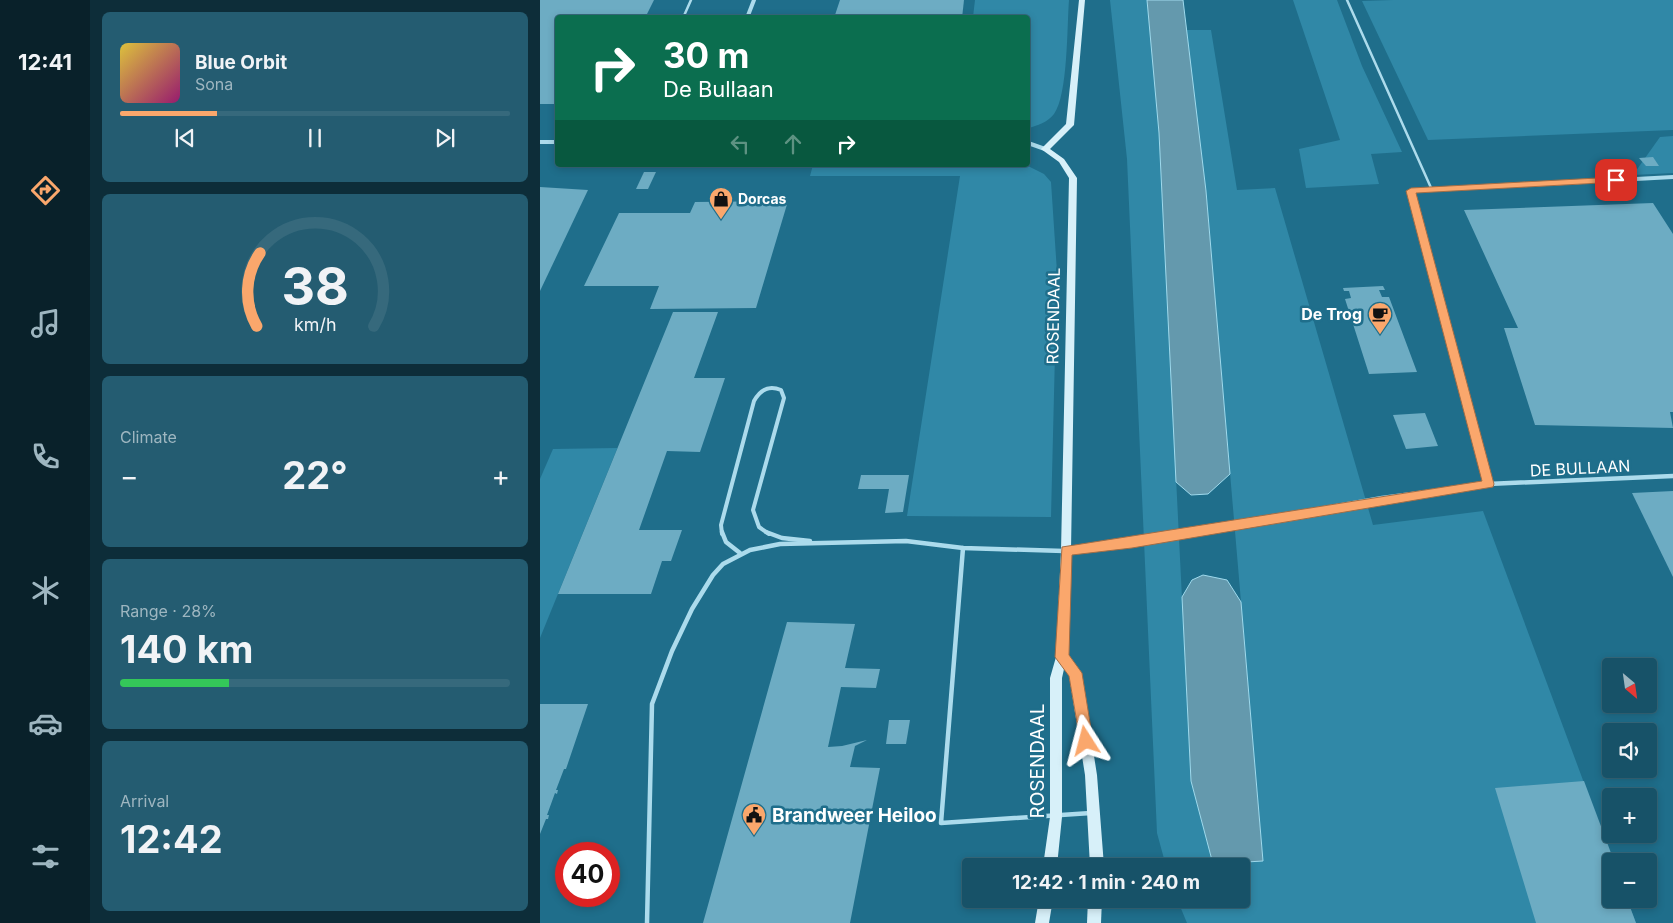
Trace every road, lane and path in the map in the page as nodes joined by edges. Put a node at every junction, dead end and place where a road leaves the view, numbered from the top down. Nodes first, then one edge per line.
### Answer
1 (691, 0) edge
2 (754, 0) edge
3 (1082, 0) edge
4 (1347, 0) edge
5 (684, 15) edge
6 (748, 15) edge
7 (540, 142) edge
8 (555, 142) edge
9 (1030, 144) edge
10 (1045, 149) junction
11 (1673, 177) edge
12 (1432, 190) junction
13 (1673, 476) edge
14 (1489, 484) junction
15 (822, 543) junction
16 (963, 548) junction
17 (1066, 551) junction
18 (740, 553) junction
19 (1062, 657) junction
20 (1093, 812) junction
21 (1056, 817) junction
22 (1051, 858) edge
23 (1096, 858) edge
24 (1044, 908) edge
25 (1095, 908) edge
26 (647, 923) edge
27 (1042, 923) edge
28 (1094, 923) edge

1 - 5 lane
2 - 6 street
3 - 10 street
4 - 12 lane
7 - 8 street
9 - 10 street
10 - 17 street, ROSENDAAL
11 - 12 street
12 - 14 street
13 - 14 street, DE BULLAAN
14 - 17 street, DE BULLAAN
15 - 16 lane
15 - 18 lane
15 - 18 lane
16 - 17 lane
16 - 21 lane
17 - 19 street, ROSENDAAL
18 - 26 lane
19 - 20 street
19 - 21 street, ROSENDAAL
20 - 21 lane
20 - 23 street
21 - 22 street, ROSENDAAL
24 - 27 street
25 - 28 street

